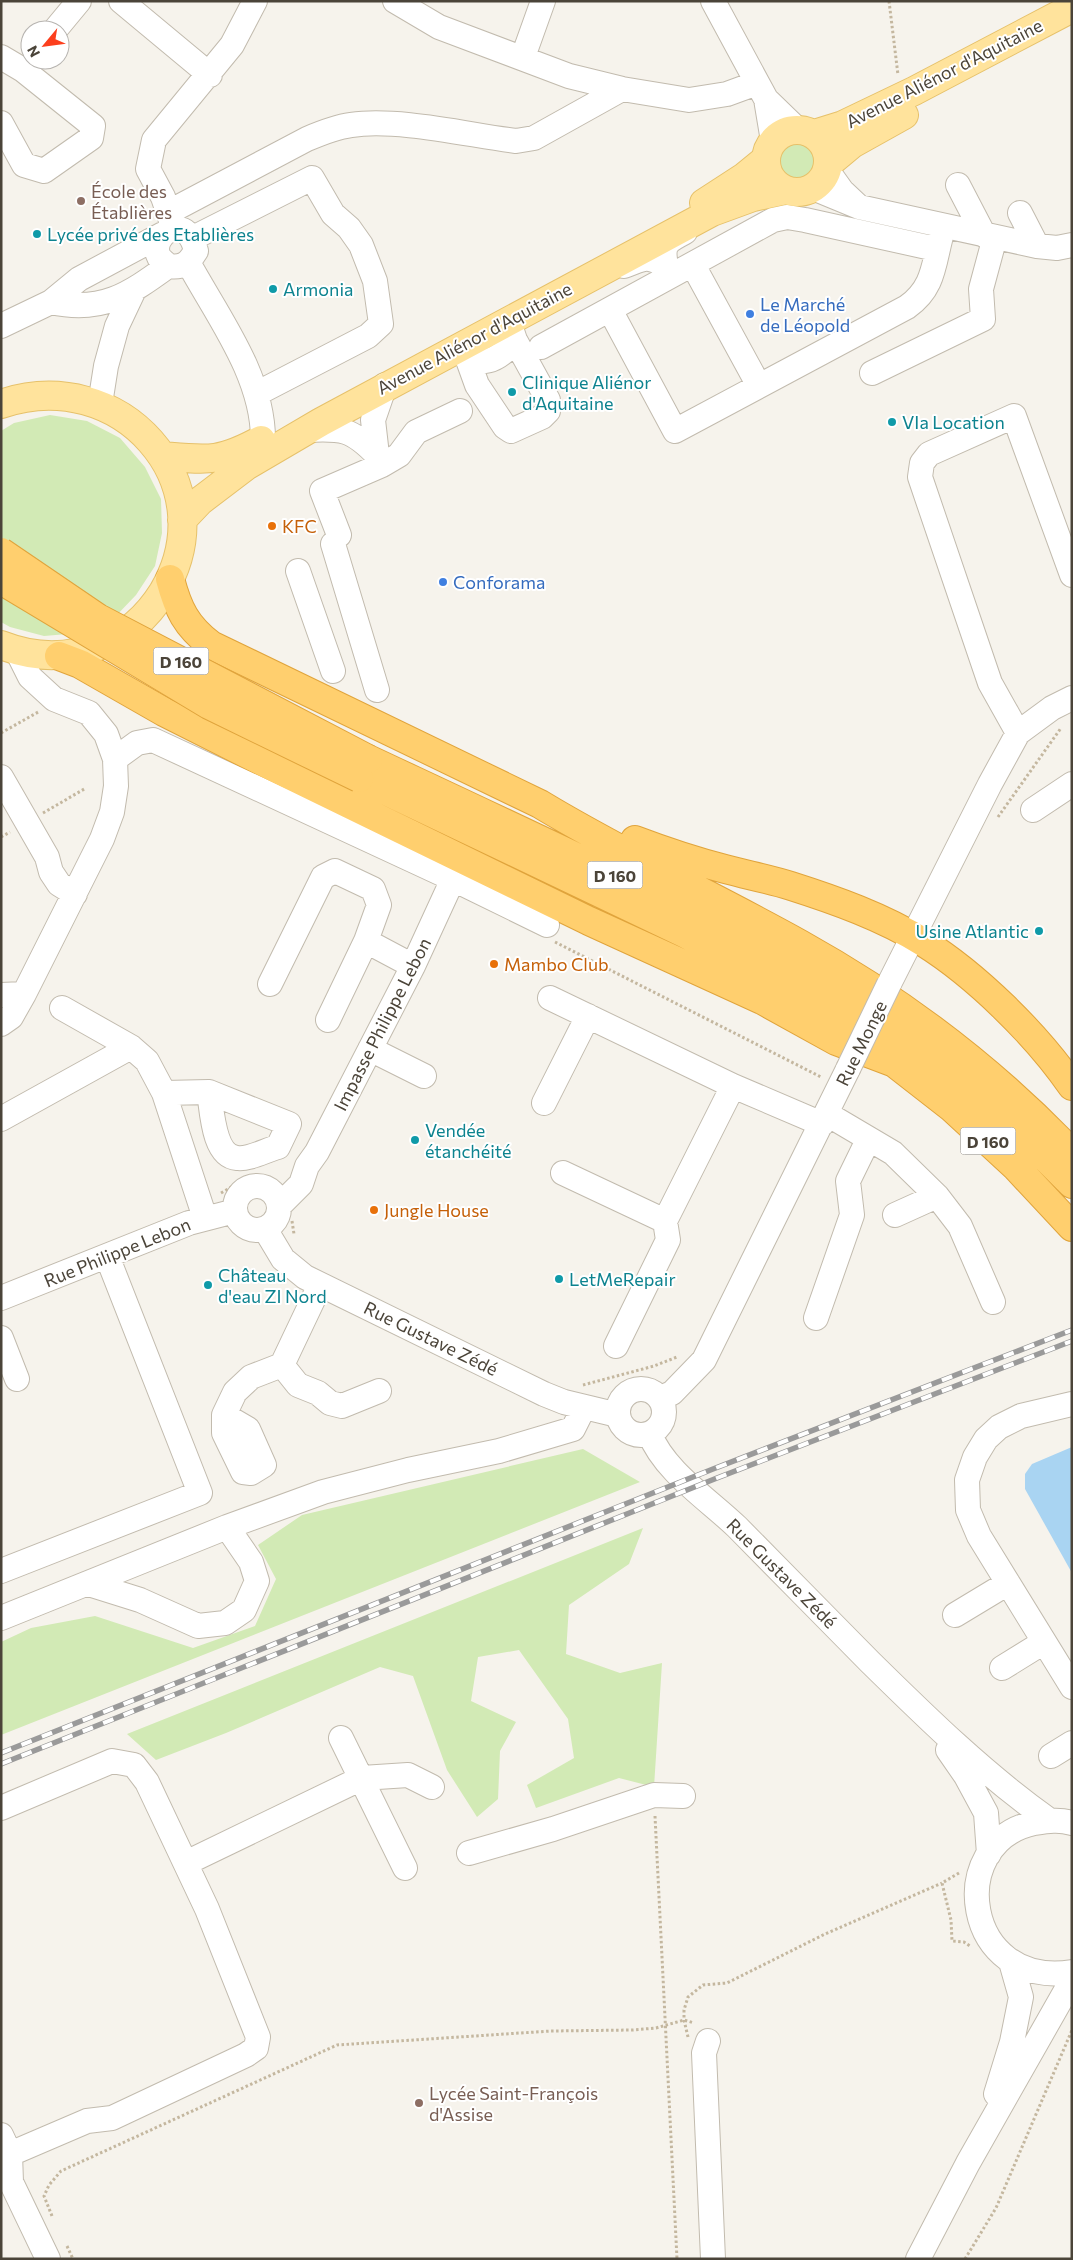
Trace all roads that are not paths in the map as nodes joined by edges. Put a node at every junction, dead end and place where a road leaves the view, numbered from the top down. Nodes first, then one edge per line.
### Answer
1 (79, 1) edge
2 (122, 1) edge
3 (255, 1) edge
4 (395, 1) edge
5 (543, 1) edge
6 (713, 1) edge
7 (1072, 8) edge
8 (64, 20) edge
9 (1072, 26) edge
10 (1, 57) edge
11 (522, 57) junction
12 (20, 63) edge
13 (32, 70) edge
14 (210, 74) junction
15 (622, 89) junction
16 (762, 91) junction
17 (1, 123) edge
18 (805, 132) junction
19 (769, 150) junction
20 (823, 174) junction
21 (958, 185) dead end
22 (786, 190) junction
23 (740, 202) junction
24 (1020, 213) dead end
25 (944, 226) junction
26 (175, 228) junction
27 (990, 236) junction
28 (1072, 245) edge
29 (1036, 246) junction
30 (936, 249) junction
31 (178, 265) junction
32 (693, 265) junction
33 (669, 271) junction
34 (593, 275) junction
35 (134, 290) junction
36 (51, 302) junction
37 (610, 310) junction
38 (1, 326) edge
39 (511, 330) junction
40 (541, 347) dead end
41 (461, 354) junction
42 (872, 373) dead end
43 (385, 385) junction
44 (759, 386) junction
45 (256, 394) junction
46 (1, 404) edge
47 (100, 404) junction
48 (460, 411) dead end
49 (307, 430) junction
50 (263, 439) junction
51 (162, 456) junction
52 (182, 520) junction
53 (1, 552) edge
54 (298, 571) dead end
55 (1072, 575) edge
56 (170, 579) junction
57 (1, 580) edge
58 (9, 648) edge
59 (59, 656) junction
60 (333, 671) dead end
61 (377, 690) dead end
62 (1072, 698) edge
63 (1018, 733) junction
64 (115, 759) junction
65 (363, 768) junction
66 (1, 777) edge
67 (1072, 784) edge
68 (540, 804) junction
69 (1034, 810) dead end
70 (47, 857) junction
71 (90, 864) junction
72 (453, 879) junction
73 (74, 894) junction
74 (547, 925) road end
75 (912, 936) junction
76 (366, 941) junction
77 (413, 966) junction
78 (270, 984) dead end
79 (13, 995) edge
80 (550, 998) dead end
81 (62, 1008) dead end
82 (588, 1016) junction
83 (328, 1020) dead end
84 (1, 1024) edge
85 (131, 1047) junction
86 (370, 1049) junction
87 (896, 1064) junction
88 (424, 1076) dead end
89 (733, 1086) junction
90 (1072, 1086) edge
91 (209, 1092) dead end
92 (164, 1094) junction
93 (544, 1102) dead end
94 (1, 1119) edge
95 (824, 1119) junction
96 (868, 1140) junction
97 (1072, 1153) edge
98 (307, 1166) junction
99 (563, 1173) dead end
100 (258, 1182) junction
101 (1072, 1184) edge
102 (937, 1196) junction
103 (235, 1211) junction
104 (285, 1211) junction
105 (895, 1215) dead end
106 (205, 1218) junction
107 (664, 1221) junction
108 (1072, 1227) edge
109 (265, 1229) junction
110 (107, 1256) junction
111 (320, 1285) junction
112 (1, 1298) edge
113 (993, 1302) dead end
114 (816, 1318) dead end
115 (1, 1338) edge
116 (616, 1346) dead end
117 (282, 1366) junction
118 (17, 1379) dead end
119 (379, 1391) dead end
120 (580, 1396) junction
121 (660, 1398) junction
122 (1072, 1404) edge
123 (224, 1415) dead end
124 (618, 1415) junction
125 (650, 1434) junction
126 (227, 1527) junction
127 (1, 1571) edge
128 (1008, 1583) junction
129 (89, 1584) junction
130 (955, 1614) dead end
131 (1, 1618) edge
132 (1044, 1642) junction
133 (1002, 1668) dead end
134 (1072, 1687) edge
135 (919, 1710) junction
136 (341, 1738) dead end
137 (1072, 1743) edge
138 (1051, 1756) dead end
139 (362, 1778) junction
140 (432, 1787) dead end
141 (684, 1796) dead end
142 (1, 1808) edge
143 (1060, 1821) edge
144 (469, 1853) dead end
145 (989, 1854) junction
146 (186, 1863) junction
147 (405, 1868) dead end
148 (1011, 1962) junction
149 (1072, 1972) edge
150 (1072, 1980) edge
151 (697, 2036) road end
152 (6, 2145) edge
153 (968, 2163) junction
154 (48, 2259) edge
155 (712, 2259) edge
156 (918, 2259) edge

1 - 8 street
2 - 14 street
3 - 14 street
4 - 11 street
5 - 11 street
6 - 16 street
7 - 18 main road, Avenue Aliénor d'Aquitaine
9 - 20 main road, Avenue Aliénor d'Aquitaine
10 - 12 street
11 - 15 street
13 - 17 street
14 - 26 street
15 - 16 street
15 - 26 street
16 - 18 street
16 - 19 street
18 - 19 main road
18 - 20 main road
19 - 22 main road
19 - 50 main road, Avenue Aliénor d'Aquitaine
20 - 22 main road
20 - 25 street
21 - 27 street
22 - 23 main road, Avenue Aliénor d'Aquitaine
23 - 33 street
23 - 34 main road, Avenue Aliénor d'Aquitaine
24 - 29 street
25 - 27 street
25 - 30 street
26 - 31 street
26 - 31 street
26 - 36 street
26 - 45 street
27 - 29 street
27 - 42 street
28 - 29 street
30 - 32 street
30 - 44 street
31 - 35 street
31 - 45 street
32 - 33 street
32 - 44 street
33 - 34 street
33 - 37 street
34 - 39 main road, Avenue Aliénor d'Aquitaine
35 - 36 street
35 - 47 street
36 - 38 street
37 - 40 street
37 - 44 street
39 - 41 main road, Avenue Aliénor d'Aquitaine
39 - 41 street
41 - 43 main road, Avenue Aliénor d'Aquitaine
43 - 49 main road, Avenue Aliénor d'Aquitaine
43 - 49 street
45 - 50 street
46 - 47 main road
47 - 51 main road
48 - 61 street
49 - 52 main road, Avenue Aliénor d'Aquitaine
50 - 51 main road, Avenue Aliénor d'Aquitaine
51 - 52 main road
52 - 56 main road
53 - 65 highway, D 160, bridge
54 - 60 street
55 - 63 street
56 - 59 main road
56 - 68 highway, D 160
57 - 65 highway, D 160, bridge
58 - 59 main road
58 - 64 street
59 - 87 highway
62 - 63 street, Rue Monge
63 - 75 street, Rue Monge
64 - 71 street
64 - 72 street
65 - 87 highway, D 160
65 - 101 highway, D 160
66 - 70 street
67 - 69 street
68 - 75 highway
68 - 97 highway
70 - 71 street
70 - 73 street
71 - 73 street
72 - 74 street
72 - 77 street, Impasse Philippe Lebon
73 - 79 street
75 - 90 highway
75 - 95 street, Rue Monge, bridge
76 - 77 street
76 - 78 street
76 - 83 street
77 - 86 street, Impasse Philippe Lebon
79 - 84 street
80 - 82 street
81 - 85 street
82 - 89 street
82 - 93 street
85 - 92 street
85 - 94 street
86 - 88 street
86 - 98 street, Impasse Philippe Lebon
87 - 108 highway, D 160
89 - 95 street
89 - 107 street
91 - 92 street
92 - 106 street
95 - 96 street
95 - 121 street, Rue Monge
96 - 102 street
96 - 114 street
98 - 100 street, Impasse Philippe Lebon
98 - 104 street, Impasse Philippe Lebon
99 - 107 street
100 - 103 street
100 - 104 street
102 - 105 street
102 - 113 street
103 - 106 street, Rue Philippe Lebon
103 - 109 street
104 - 109 street
106 - 110 street, Rue Philippe Lebon
107 - 116 street
109 - 111 street, Rue Gustave Zédé
110 - 112 street, Rue Philippe Lebon
110 - 127 street
111 - 117 street
111 - 120 street, Rue Gustave Zédé
115 - 118 street
117 - 119 street
117 - 123 street
120 - 124 street, Rue Gustave Zédé
120 - 126 street
121 - 124 street
121 - 125 street
122 - 128 street
124 - 125 street
125 - 135 street, Rue Gustave Zédé
126 - 129 street
126 - 129 street
128 - 130 street
128 - 132 street
129 - 131 street
132 - 133 street
132 - 134 street
135 - 143 street, Rue Gustave Zédé
135 - 145 street, Rue Gustave Zédé
136 - 139 street
137 - 138 street
139 - 140 street
139 - 146 street
139 - 147 street
141 - 144 street
142 - 146 street
143 - 145 street
145 - 148 street
146 - 152 street
148 - 149 street
148 - 153 street
150 - 153 street
151 - 155 street
152 - 154 street
153 - 156 street

